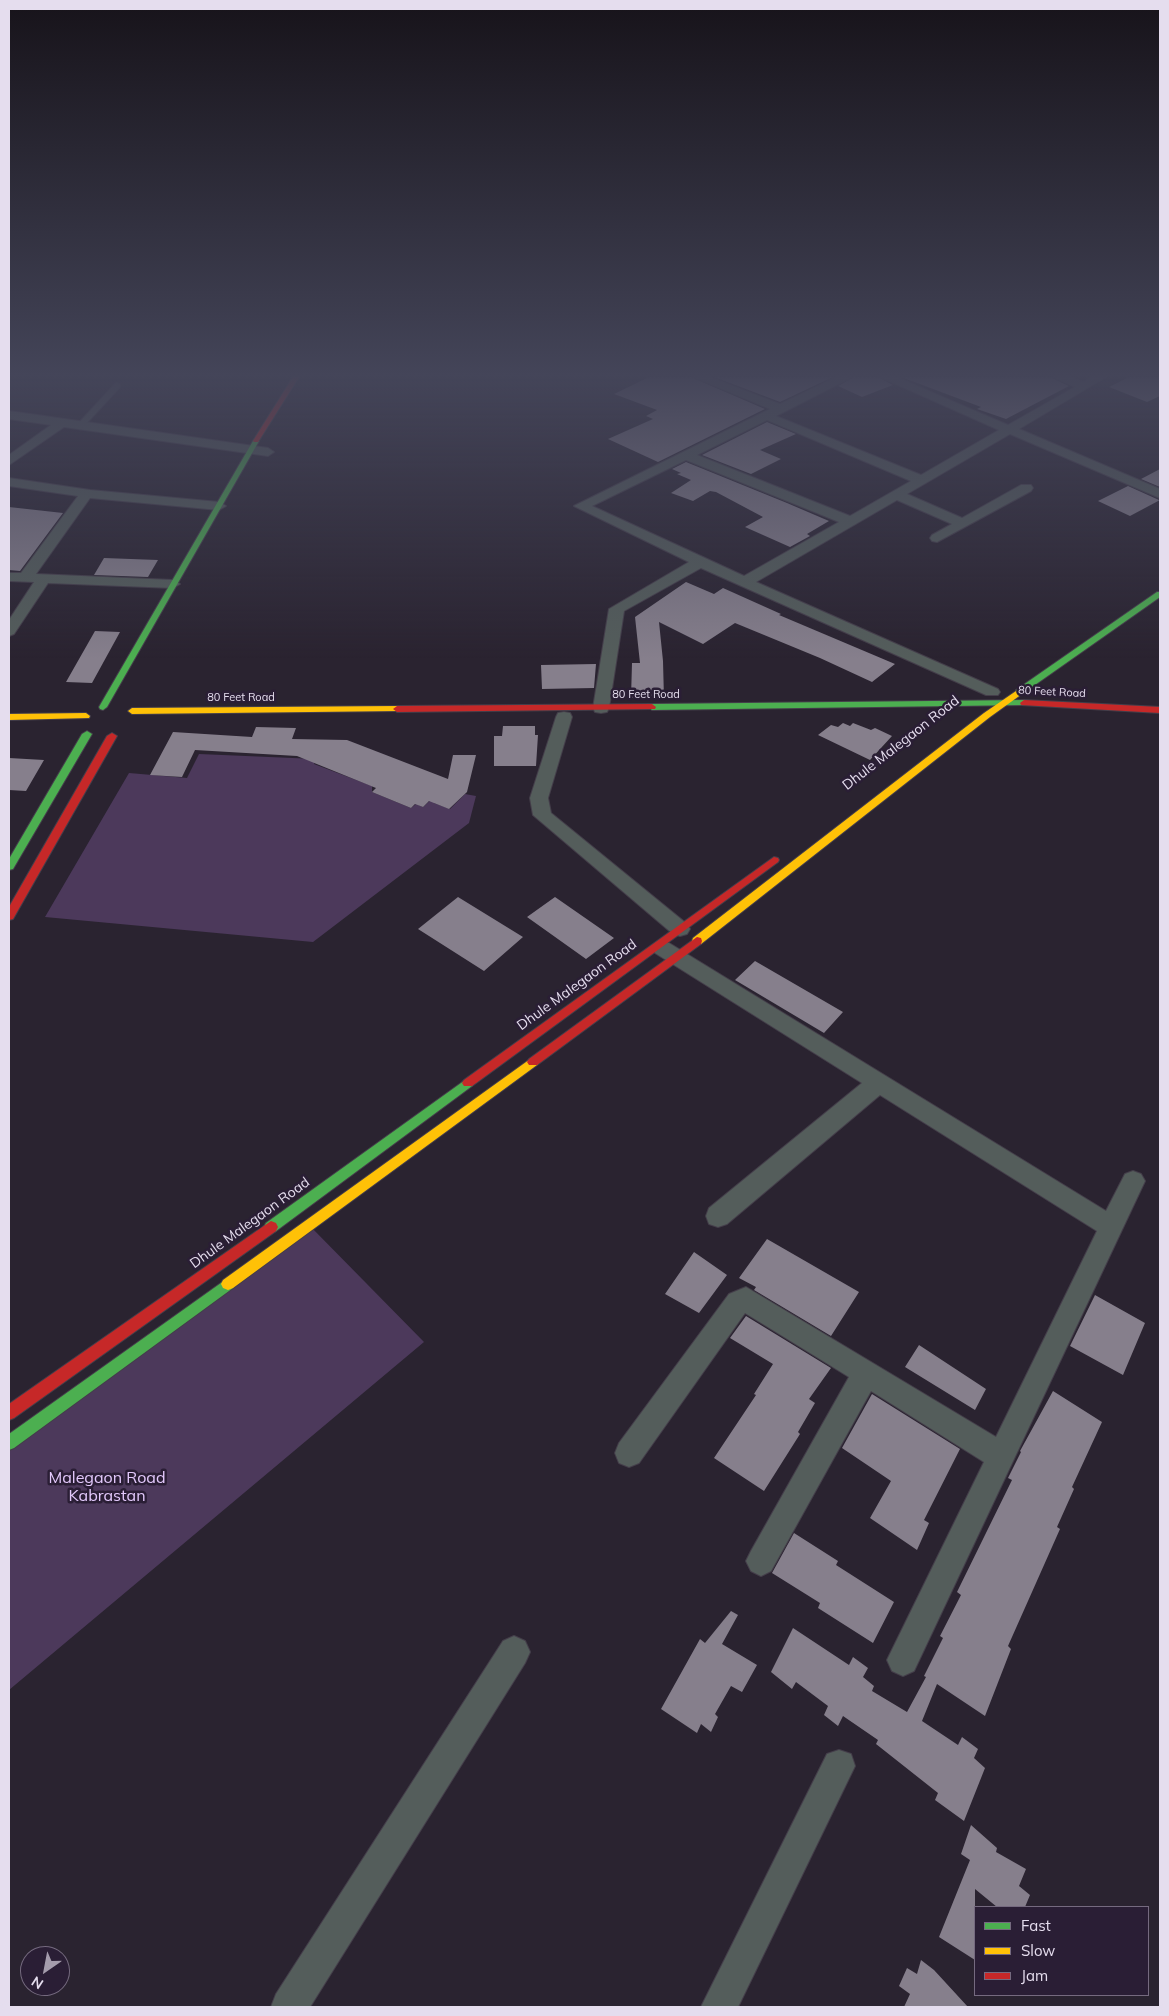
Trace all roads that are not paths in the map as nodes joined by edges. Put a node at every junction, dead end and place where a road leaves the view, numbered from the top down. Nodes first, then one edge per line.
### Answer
1 (239, 471) edge
2 (653, 471) edge
3 (726, 471) edge
4 (900, 471) edge
5 (936, 471) edge
6 (1107, 471) edge
7 (921, 480) junction
8 (9, 482) edge
9 (1026, 488) dead end
10 (86, 494) junction
11 (896, 494) junction
12 (1160, 494) edge
13 (219, 506) junction
14 (850, 521) junction
15 (963, 524) junction
16 (937, 538) dead end
17 (700, 562) junction
18 (9, 576) edge
19 (26, 577) junction
20 (44, 578) junction
21 (746, 582) junction
22 (173, 584) junction
23 (1160, 594) edge
24 (9, 631) edge
25 (998, 688) joint
26 (1004, 702) junction
27 (975, 704) junction
28 (129, 705) junction
29 (103, 707) junction
30 (601, 708) junction
31 (1160, 710) edge
32 (961, 715) junction
33 (987, 715) junction
34 (86, 716) junction
35 (1006, 716) dead end
36 (9, 717) edge
37 (564, 717) junction
38 (211, 722) dead end
39 (132, 724) dead end
40 (82, 731) junction
41 (783, 852) dead end
42 (9, 867) edge
43 (9, 916) edge
44 (680, 929) junction
45 (666, 952) junction
46 (879, 1082) junction
47 (1133, 1181) dead end
48 (718, 1216) dead end
49 (1111, 1227) junction
50 (866, 1373) junction
51 (9, 1413) edge
52 (9, 1442) edge
53 (629, 1453) dead end
54 (1002, 1457) junction
55 (761, 1561) dead end
56 (514, 1652) dead end
57 (903, 1660) dead end
58 (839, 1766) dead end
59 (289, 2007) edge
60 (719, 2007) edge

1 - 13 main road
2 - 17 street
3 - 14 street
4 - 7 street
5 - 7 street
6 - 12 street
7 - 11 street
8 - 10 street
9 - 15 street
10 - 13 street
10 - 19 street
11 - 14 street
11 - 15 street
13 - 22 main road
14 - 21 street
15 - 16 street
17 - 21 street
17 - 30 street
18 - 19 street
19 - 20 street
20 - 22 street
20 - 24 street
21 - 25 street
22 - 29 main road
23 - 26 main road
25 - 27 main road, Dhule Malegaon Road
26 - 27 main road, 80 Feet Road
26 - 31 main road, 80 Feet Road
26 - 33 main road
27 - 30 main road, 80 Feet Road
27 - 32 main road, Dhule Malegaon Road
28 - 29 main road, 80 Feet Road
28 - 30 main road, 80 Feet Road
28 - 39 main road
29 - 34 main road
32 - 33 main road, 80 Feet Road
32 - 37 main road, 80 Feet Road
33 - 35 main road, 80 Feet Road
33 - 45 main road
34 - 36 main road
34 - 40 main road
37 - 38 main road, 80 Feet Road
37 - 44 street
40 - 42 main road
40 - 43 main road
41 - 44 main road, Dhule Malegaon Road
44 - 45 main road, Dhule Malegaon Road
45 - 46 street
45 - 51 main road, Dhule Malegaon Road
45 - 52 main road
46 - 48 street
46 - 49 street
47 - 49 street
49 - 54 street
50 - 53 street
50 - 54 street
50 - 55 street
54 - 57 street
56 - 59 street
58 - 60 street

